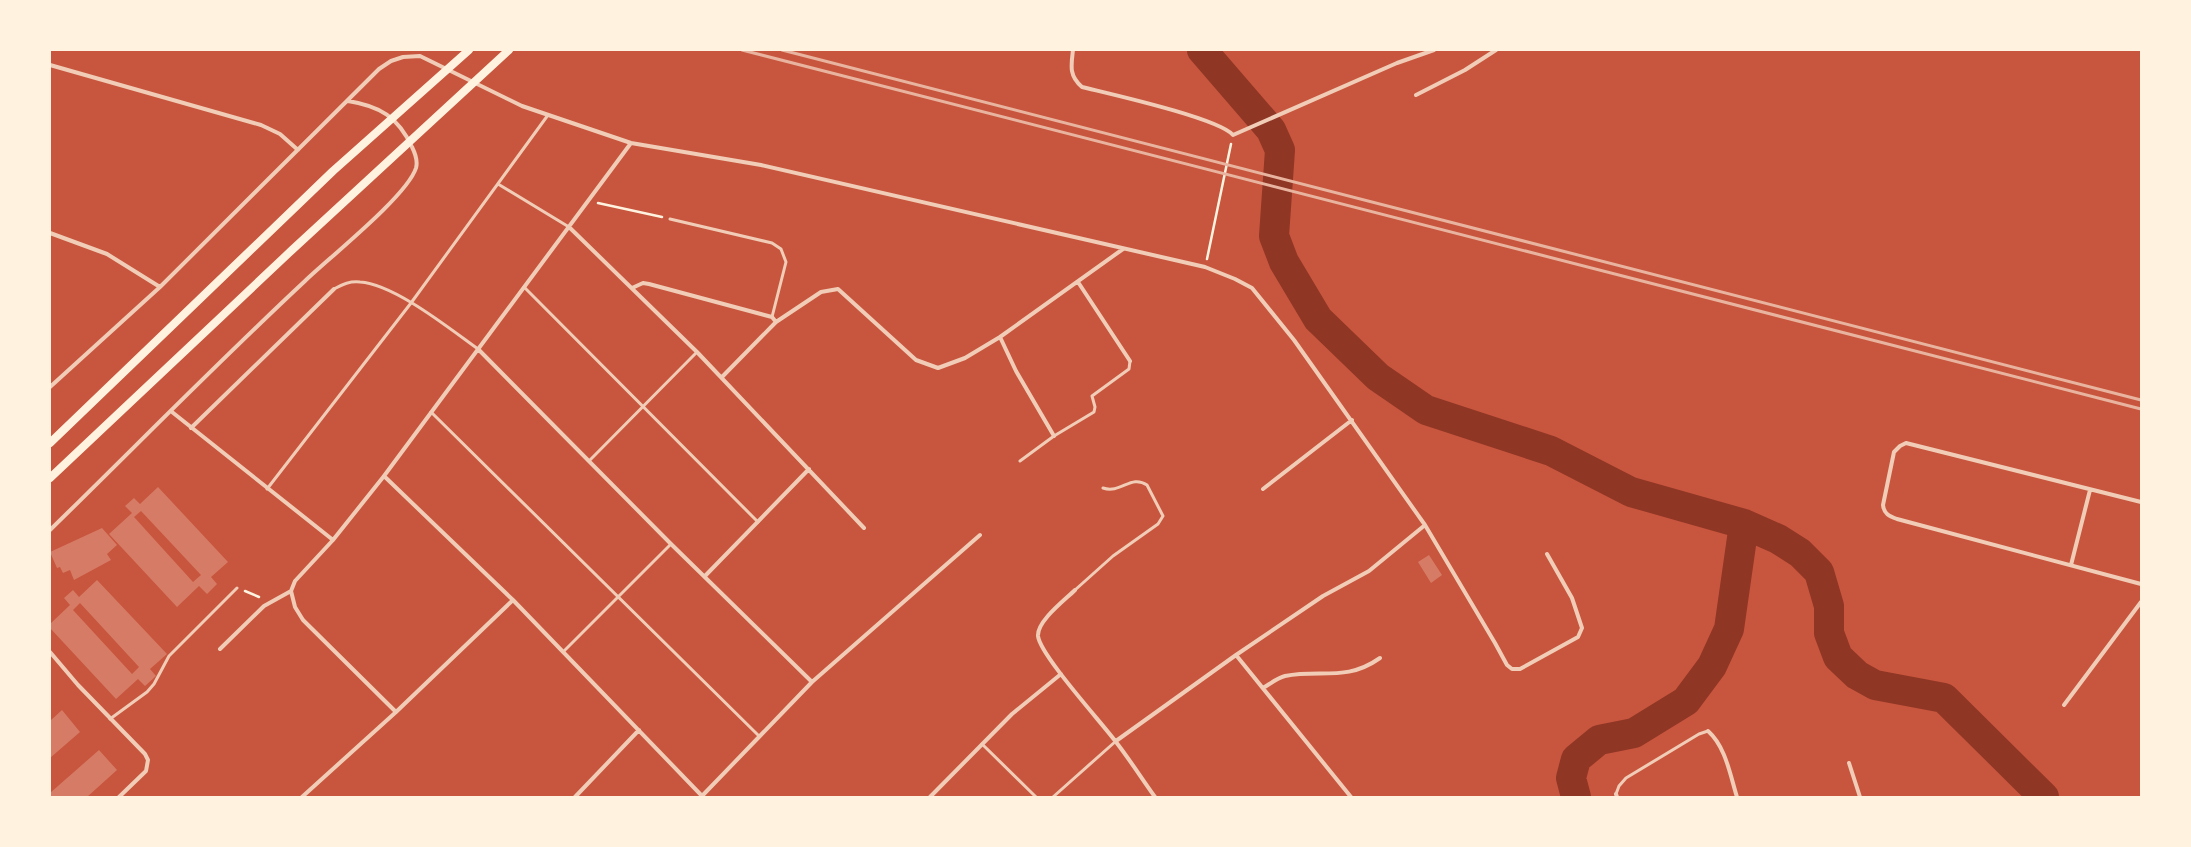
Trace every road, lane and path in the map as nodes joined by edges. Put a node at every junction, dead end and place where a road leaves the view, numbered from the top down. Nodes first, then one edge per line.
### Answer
1 (469, 50) edge
2 (509, 50) edge
3 (1074, 50) edge
4 (1434, 50) edge
5 (1496, 50) edge
6 (50, 65) edge
7 (1416, 95) dead end
8 (348, 101) junction
9 (549, 114) junction
10 (1233, 135) junction
11 (631, 143) junction
12 (298, 150) junction
13 (498, 184) junction
14 (588, 201) junction
15 (670, 219) joint
16 (569, 227) junction
17 (50, 233) edge
18 (1123, 249) junction
19 (1205, 267) junction
20 (1078, 282) junction
21 (160, 287) junction
22 (524, 287) junction
23 (632, 288) junction
24 (334, 289) joint
25 (411, 303) junction
26 (772, 317) junction
27 (776, 322) junction
28 (1000, 337) junction
29 (478, 349) junction
30 (697, 352) junction
31 (1130, 361) joint
32 (722, 377) junction
33 (50, 387) edge
34 (642, 407) junction
35 (172, 412) junction
36 (432, 412) junction
37 (1352, 420) junction
38 (191, 428) junction
39 (1054, 436) junction
40 (50, 443) edge
41 (590, 460) junction
42 (1020, 461) dead end
43 (809, 469) junction
44 (384, 476) junction
45 (50, 478) edge
46 (1104, 488) dead end
47 (267, 489) junction
48 (1263, 489) dead end
49 (2090, 490) junction
50 (2141, 502) edge
51 (758, 522) junction
52 (1425, 525) junction
53 (864, 528) dead end
54 (50, 530) edge
55 (980, 536) dead end
56 (333, 540) junction
57 (671, 544) junction
58 (1547, 554) dead end
59 (2071, 565) junction
60 (705, 576) junction
61 (2141, 584) edge
62 (237, 588) joint
63 (1075, 590) joint
64 (291, 591) junction
65 (619, 596) junction
66 (513, 600) junction
67 (270, 602) junction
68 (2141, 602) edge
69 (220, 649) dead end
70 (50, 652) edge
71 (564, 652) junction
72 (1236, 655) junction
73 (1380, 658) dead end
74 (1061, 674) junction
75 (812, 682) junction
76 (1263, 688) junction
77 (2064, 706) dead end
78 (396, 712) junction
79 (110, 718) junction
80 (639, 730) junction
81 (1708, 731) joint
82 (759, 736) junction
83 (1116, 741) junction
84 (982, 743) junction
85 (1848, 763) dead end
86 (1617, 795) edge
87 (702, 796) edge
88 (119, 797) edge
89 (302, 797) edge
90 (574, 797) edge
91 (930, 797) edge
92 (1036, 797) edge
93 (1053, 797) edge
94 (1154, 797) edge
95 (1351, 797) edge
96 (1737, 797) edge
97 (1860, 797) edge

1 - 40 main road
2 - 45 main road
3 - 10 street
4 - 10 street
5 - 7 street
6 - 12 street
8 - 9 street
8 - 12 street
8 - 35 street
9 - 11 street
9 - 13 lane
10 - 19 path
11 - 14 street
11 - 18 street
12 - 21 street
13 - 16 lane
13 - 25 lane
14 - 15 path
14 - 16 street
15 - 26 lane
16 - 22 street
16 - 23 street
17 - 21 street
18 - 19 street
18 - 20 street
19 - 37 street
20 - 28 street
20 - 31 street
21 - 33 street
22 - 29 street
22 - 34 lane
23 - 26 street
23 - 30 street
24 - 25 lane
24 - 38 street
25 - 29 lane
25 - 47 lane
26 - 27 street
27 - 28 street
27 - 32 street
28 - 39 street
29 - 36 street
29 - 41 street
30 - 32 street
30 - 34 lane
31 - 39 lane
32 - 43 street
34 - 41 lane
34 - 51 lane
35 - 38 street
35 - 54 street
36 - 44 street
36 - 65 lane
37 - 48 street
37 - 52 street
38 - 47 street
39 - 42 lane
41 - 57 street
43 - 51 street
43 - 53 street
44 - 56 street
44 - 66 street
46 - 63 lane
47 - 56 street
49 - 50 street
49 - 59 street
49 - 59 street
51 - 60 street
52 - 58 street
52 - 72 street
55 - 75 street
56 - 64 street
57 - 60 street
57 - 65 lane
59 - 61 street
60 - 75 street
62 - 67 path
62 - 79 lane
63 - 74 street
64 - 67 street
64 - 78 street
65 - 71 lane
65 - 82 lane
66 - 71 street
66 - 78 street
67 - 69 street
68 - 77 street
70 - 79 street
71 - 80 street
72 - 76 street
72 - 83 street
73 - 76 street
74 - 83 street
74 - 84 street
75 - 82 street
76 - 95 street
78 - 89 street
79 - 88 street
80 - 87 street
80 - 90 street
81 - 86 lane
81 - 96 street
82 - 87 street
83 - 93 lane
83 - 94 street
84 - 91 street
84 - 92 lane
85 - 97 street

